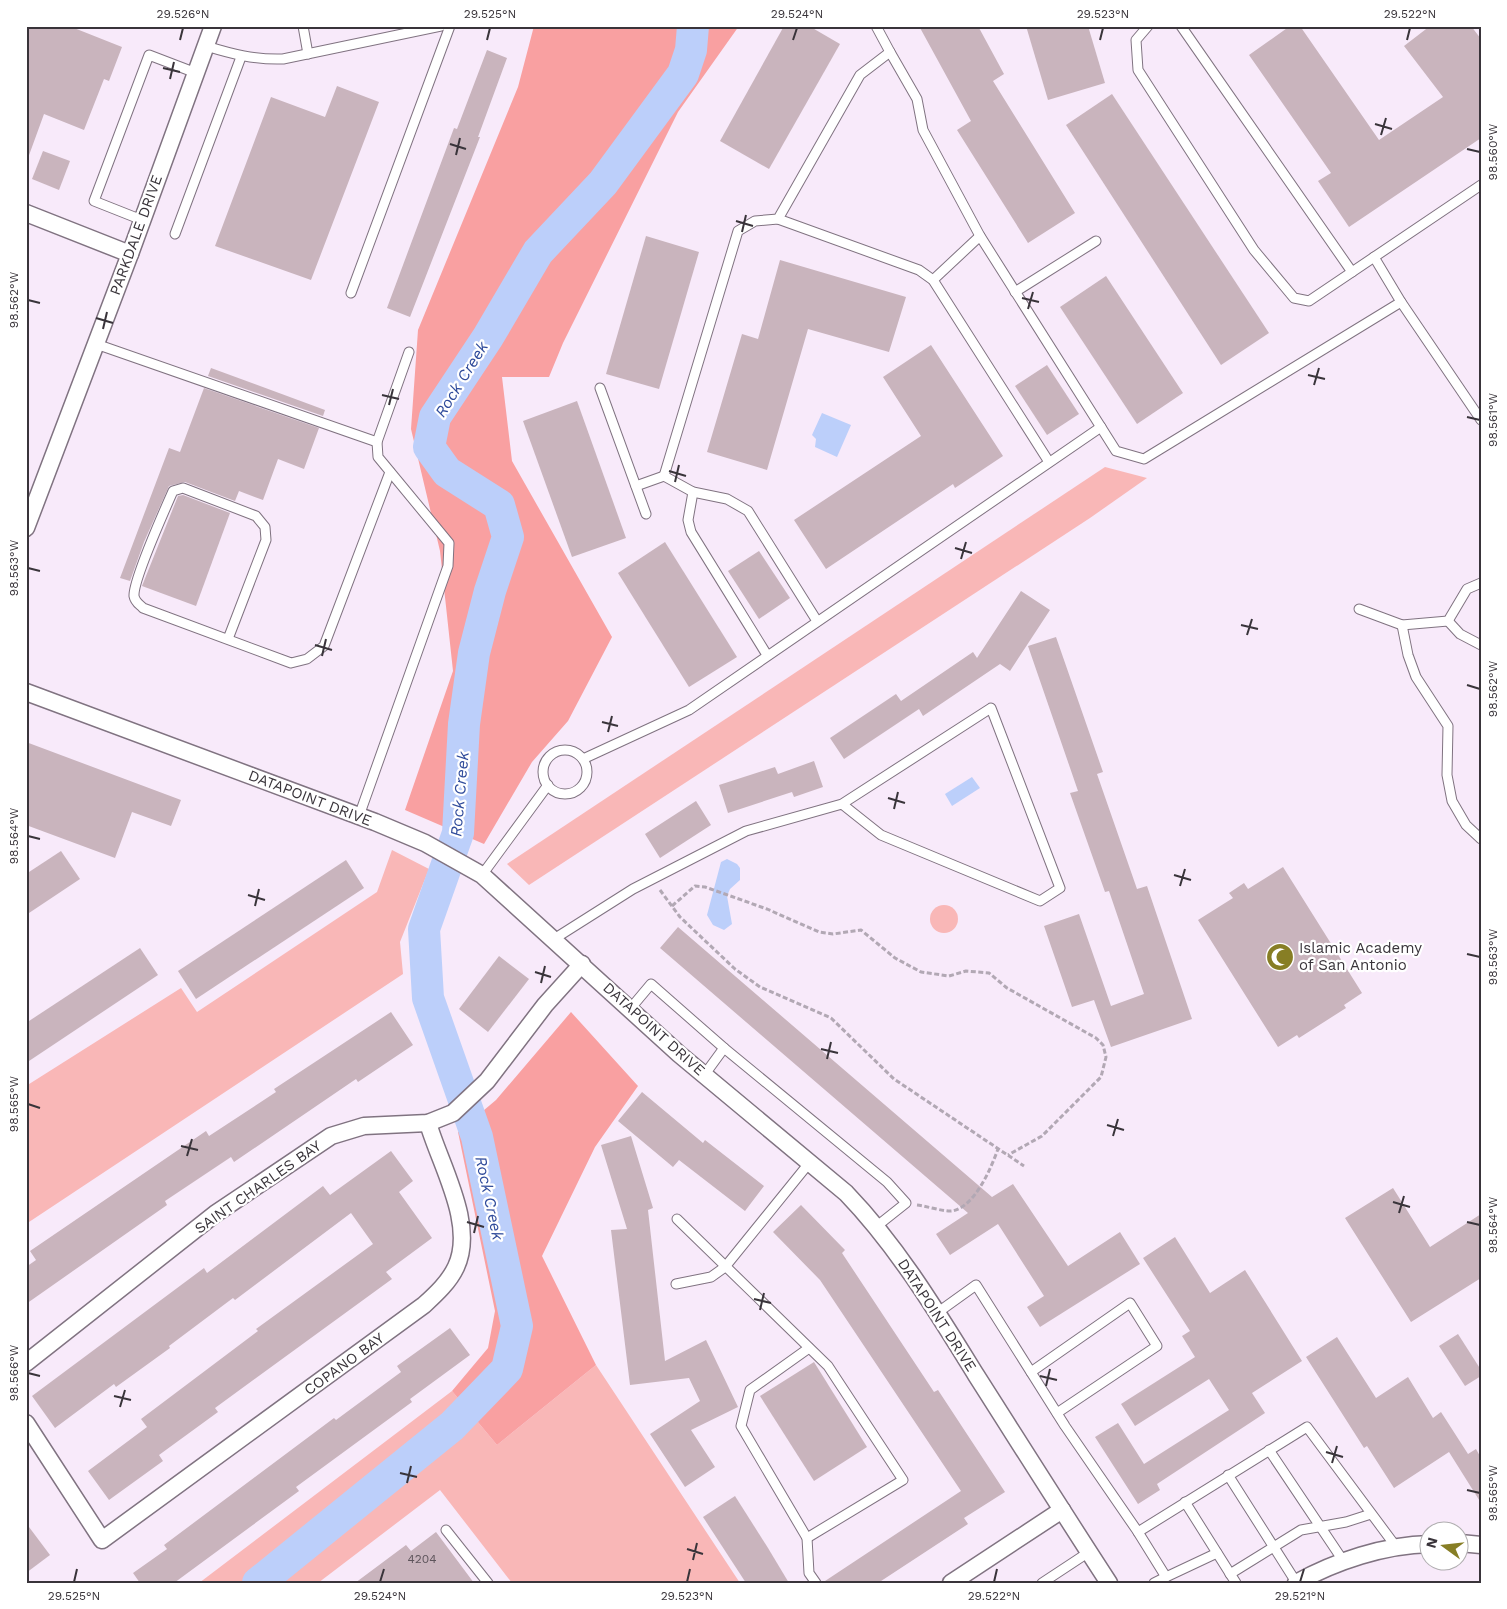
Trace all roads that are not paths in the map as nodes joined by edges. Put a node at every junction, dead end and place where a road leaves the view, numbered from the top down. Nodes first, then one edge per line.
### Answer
1 (303, 26) edge
2 (441, 26) edge
3 (450, 26) edge
4 (876, 26) edge
5 (1148, 26) edge
6 (1180, 26) edge
7 (210, 27) edge
8 (206, 46) junction
9 (890, 52) junction
10 (308, 54) junction
11 (241, 57) junction
12 (196, 73) junction
13 (1481, 185) edge
14 (26, 214) edge
15 (778, 219) junction
16 (142, 220) junction
17 (175, 234) dead end
18 (980, 236) junction
19 (1096, 241) dead end
20 (130, 254) junction
21 (1374, 257) junction
22 (1352, 272) junction
23 (933, 280) junction
24 (1015, 292) junction
25 (351, 293) dead end
26 (1401, 302) junction
27 (96, 344) junction
28 (409, 352) dead end
29 (600, 388) dead end
30 (1481, 420) edge
31 (1101, 427) junction
32 (377, 442) junction
33 (1049, 462) junction
34 (390, 472) junction
35 (664, 476) junction
36 (636, 486) junction
37 (693, 492) junction
38 (646, 514) dead end
39 (26, 528) edge
40 (1481, 583) edge
41 (1360, 609) dead end
42 (817, 621) junction
43 (1448, 621) junction
44 (1402, 625) junction
45 (228, 639) junction
46 (1481, 645) edge
47 (767, 655) junction
48 (26, 692) edge
49 (583, 759) junction
50 (548, 785) junction
51 (842, 804) junction
52 (359, 816) junction
53 (1481, 839) edge
54 (477, 871) junction
55 (554, 939) junction
56 (582, 964) junction
57 (630, 1009) junction
58 (724, 1048) junction
59 (705, 1074) junction
60 (428, 1123) junction
61 (810, 1162) junction
62 (677, 1219) dead end
63 (877, 1226) junction
64 (725, 1267) junction
65 (676, 1284) dead end
66 (937, 1313) junction
67 (809, 1348) junction
68 (26, 1362) edge
69 (1031, 1372) junction
70 (1057, 1413) junction
71 (26, 1423) edge
72 (1269, 1450) junction
73 (1228, 1476) junction
74 (1185, 1502) junction
75 (1062, 1510) junction
76 (1371, 1514) junction
77 (1320, 1526) junction
78 (446, 1530) dead end
79 (1138, 1532) junction
80 (807, 1538) junction
81 (1420, 1545) edge
82 (1274, 1546) junction
83 (1397, 1548) junction
84 (1089, 1552) junction
85 (1217, 1553) junction
86 (1344, 1562) junction
87 (1230, 1574) junction
88 (1166, 1577) junction
89 (1317, 1578) edge
90 (1048, 1581) edge
91 (1296, 1582) edge
92 (488, 1583) edge
93 (816, 1583) edge
94 (951, 1583) edge
95 (1109, 1583) edge
96 (1154, 1583) edge
97 (1236, 1583) edge

1 - 10 lane
2 - 10 lane
3 - 25 lane
4 - 9 lane
5 - 22 lane
6 - 22 lane
7 - 8 street, PARKDALE DRIVE
8 - 11 lane
8 - 12 street, PARKDALE DRIVE
9 - 15 lane
9 - 18 lane
10 - 11 lane
11 - 17 lane
12 - 16 street, PARKDALE DRIVE
12 - 16 lane
13 - 21 lane
14 - 20 street
15 - 23 lane
15 - 35 lane
16 - 20 street, PARKDALE DRIVE
18 - 23 lane
18 - 24 lane
19 - 24 lane
20 - 27 street, PARKDALE DRIVE
21 - 22 lane
21 - 26 lane
23 - 33 lane
24 - 31 lane
26 - 30 lane
26 - 31 lane
27 - 32 lane
27 - 39 street, PARKDALE DRIVE
28 - 32 lane
29 - 36 lane
31 - 33 lane
32 - 34 lane
33 - 42 lane
34 - 45 lane
34 - 52 lane
35 - 36 lane
35 - 37 lane
36 - 38 lane
37 - 42 lane
37 - 47 lane
40 - 43 lane
41 - 44 lane
42 - 47 lane
43 - 44 lane
43 - 46 lane
44 - 53 lane
45 - 45 lane
47 - 49 lane
48 - 52 street, DATAPOINT DRIVE
49 - 50 lane
49 - 50 lane
50 - 54 lane
51 - 51 lane
51 - 55 lane
52 - 54 street, DATAPOINT DRIVE
54 - 55 street, DATAPOINT DRIVE
55 - 56 street, DATAPOINT DRIVE
56 - 57 street, DATAPOINT DRIVE
56 - 60 street, SAINT CHARLES BAY
57 - 58 lane
57 - 59 street, DATAPOINT DRIVE
58 - 59 lane
58 - 63 lane
59 - 61 street, DATAPOINT DRIVE
60 - 68 street, SAINT CHARLES BAY
60 - 71 street, COPANO BAY
61 - 63 street, DATAPOINT DRIVE
61 - 64 lane
62 - 64 lane
63 - 66 street, DATAPOINT DRIVE
64 - 65 lane
64 - 67 lane
66 - 69 lane
66 - 75 street, DATAPOINT DRIVE
67 - 80 lane
67 - 80 lane
69 - 70 lane
69 - 70 lane
70 - 79 lane
72 - 73 lane
72 - 76 lane
72 - 77 lane
73 - 74 lane
73 - 82 lane
74 - 79 lane
74 - 85 lane
75 - 84 street, DATAPOINT DRIVE
75 - 94 street
76 - 77 lane
76 - 83 lane
77 - 82 lane
77 - 86 lane
78 - 92 lane
79 - 88 lane
80 - 93 lane
81 - 83 street
82 - 87 lane
82 - 91 lane
83 - 86 street
84 - 90 lane
84 - 95 street, DATAPOINT DRIVE
85 - 87 lane
85 - 88 lane
86 - 89 street
87 - 97 lane
88 - 96 lane
89 - 91 street

